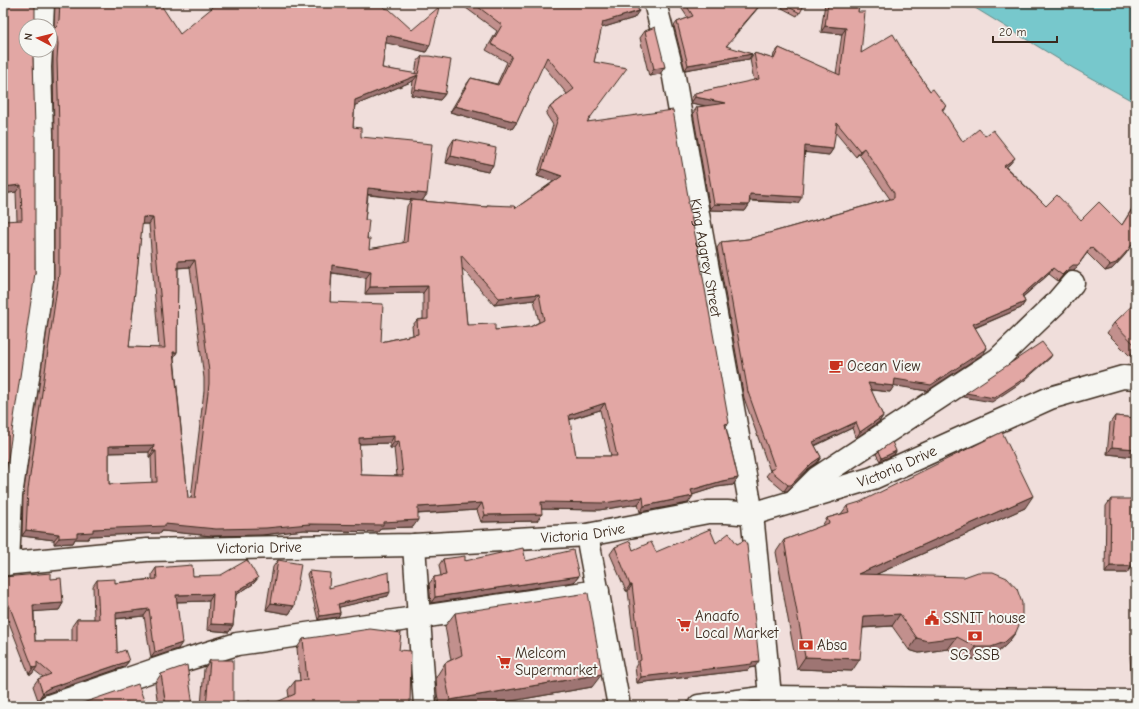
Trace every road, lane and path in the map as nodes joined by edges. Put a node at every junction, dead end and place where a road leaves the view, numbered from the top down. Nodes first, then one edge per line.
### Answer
1 (43, 3) edge
2 (656, 3) edge
3 (42, 18) edge
4 (41, 58) edge
5 (1073, 283) dead end
6 (1136, 378) edge
7 (7, 493) edge
8 (791, 503) junction
9 (752, 514) junction
10 (587, 535) junction
11 (414, 546) junction
12 (6, 564) edge
13 (598, 591) junction
14 (419, 618) junction
15 (1136, 700) edge
16 (771, 702) edge
17 (49, 706) edge
18 (424, 706) edge
19 (619, 706) edge
20 (699, 706) edge

1 - 3 street
2 - 9 street, King Aggrey Street
4 - 7 street
5 - 8 street
6 - 8 street, Victoria Drive
7 - 12 street
8 - 9 street, Victoria Drive
9 - 10 street, Victoria Drive
9 - 16 street, King Aggrey Street
10 - 11 street, Victoria Drive
10 - 13 street
11 - 12 street, Victoria Drive
11 - 14 street
13 - 14 street
13 - 19 street
14 - 17 street
14 - 18 street
15 - 16 street
16 - 20 street

